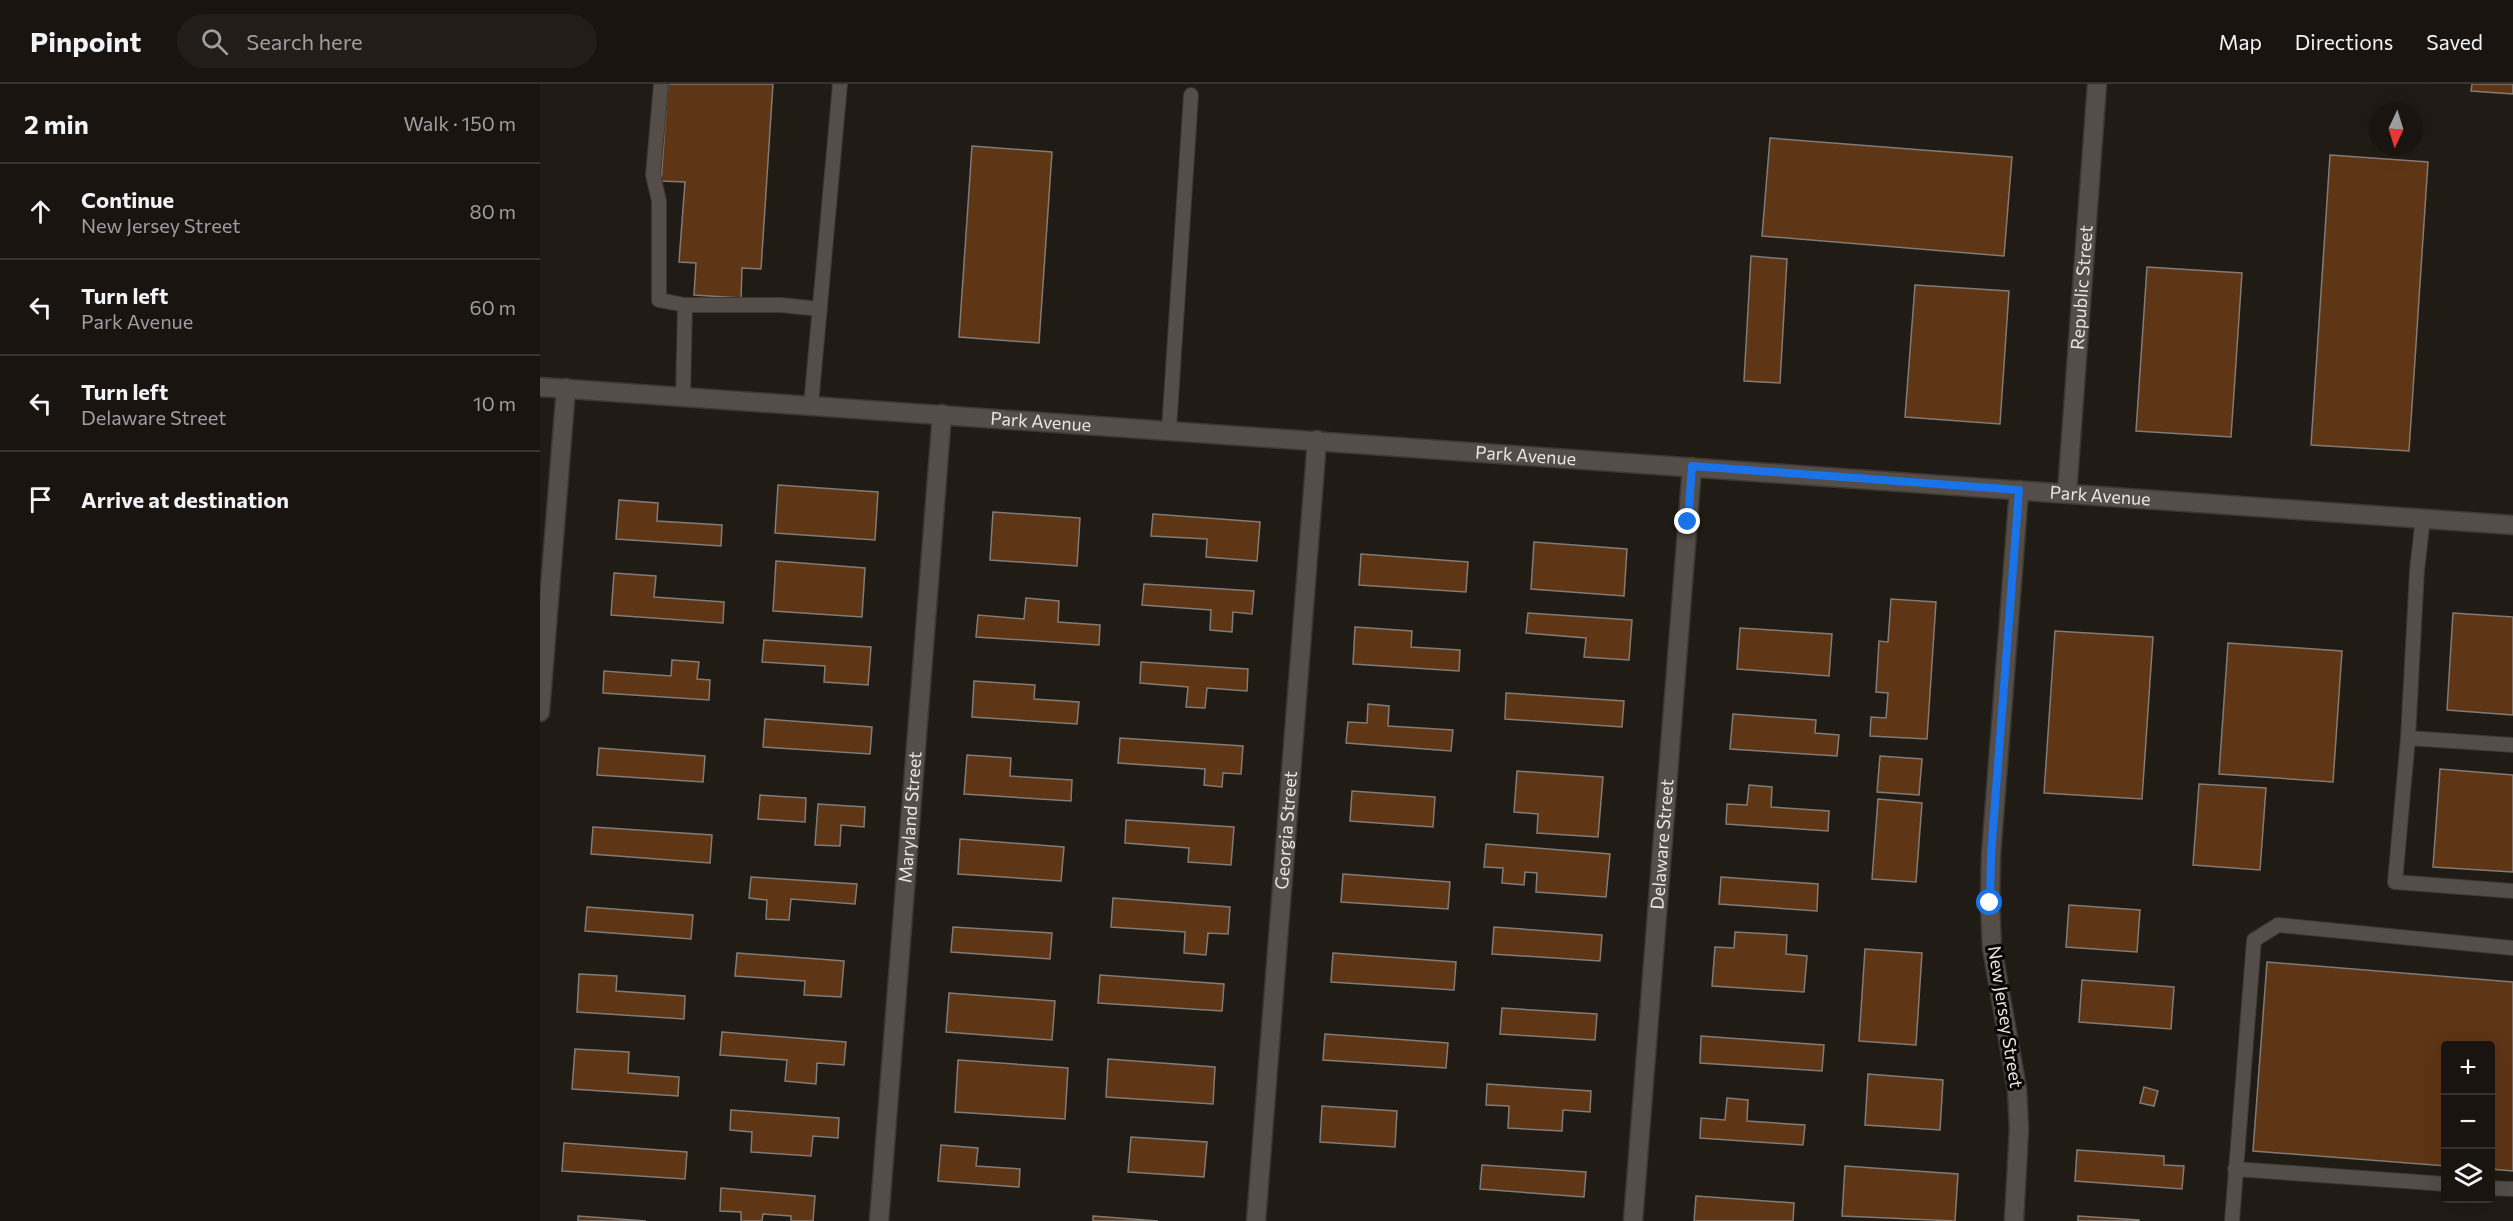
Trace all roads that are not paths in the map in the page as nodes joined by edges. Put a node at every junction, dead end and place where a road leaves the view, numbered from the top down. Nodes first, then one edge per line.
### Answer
1 (661, 84) edge
2 (840, 84) edge
3 (2097, 84) edge
4 (1191, 95) dead end
5 (685, 305) junction
6 (820, 309) junction
7 (540, 387) edge
8 (566, 388) junction
9 (683, 397) junction
10 (811, 405) junction
11 (942, 414) junction
12 (1169, 429) junction
13 (1317, 440) junction
14 (1692, 466) junction
15 (2019, 490) junction
16 (2067, 493) junction
17 (2423, 518) junction
18 (2513, 525) edge
19 (542, 662) edge
20 (540, 712) edge
21 (2408, 738) junction
22 (2513, 745) edge
23 (2513, 891) edge
24 (2513, 948) edge
25 (2235, 1169) junction
26 (2441, 1184) edge
27 (2495, 1188) edge
28 (2513, 1190) edge
29 (879, 1221) edge
30 (1256, 1221) edge
31 (1633, 1221) edge
32 (2014, 1221) edge
33 (2232, 1221) edge

1 - 5 lane
2 - 6 lane
3 - 16 street, Republic Street
4 - 12 lane
5 - 6 lane
5 - 9 lane
6 - 10 lane
7 - 8 street, Park Avenue
8 - 9 street, Park Avenue
8 - 19 street
9 - 10 street, Park Avenue
10 - 11 street, Park Avenue
11 - 12 street, Park Avenue
11 - 29 street, Maryland Street
12 - 13 street, Park Avenue
13 - 14 street, Park Avenue
13 - 30 street, Georgia Street
14 - 15 street, Park Avenue
14 - 31 street, Delaware Street
15 - 16 street, Park Avenue
15 - 32 street, New Jersey Street
16 - 17 street, Park Avenue
17 - 18 street, Park Avenue
17 - 21 lane
19 - 20 street
21 - 22 lane
21 - 23 lane
24 - 25 lane
25 - 26 lane
25 - 33 lane
27 - 28 lane

